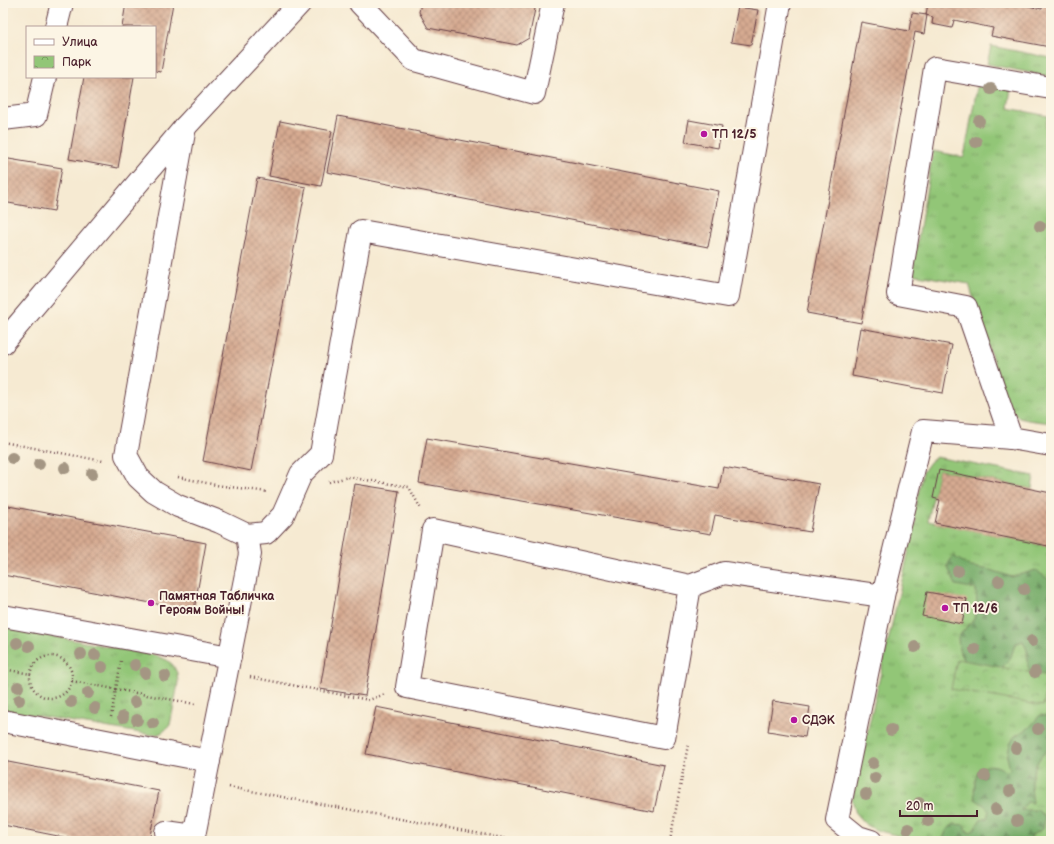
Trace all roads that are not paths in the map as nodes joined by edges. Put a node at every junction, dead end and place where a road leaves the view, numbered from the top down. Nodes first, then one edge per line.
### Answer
1 (62, 3) edge
2 (300, 3) edge
3 (360, 3) edge
4 (553, 3) edge
5 (780, 3) edge
6 (56, 26) edge
7 (45, 78) edge
8 (1051, 88) edge
9 (3, 118) edge
10 (185, 127) junction
11 (3, 343) edge
12 (1011, 438) junction
13 (1051, 445) edge
14 (247, 535) junction
15 (690, 586) junction
16 (883, 596) junction
17 (3, 616) edge
18 (230, 657) junction
19 (3, 721) edge
20 (209, 761) junction
21 (166, 832) dead end
22 (871, 841) edge

1 - 6 lane
2 - 10 lane
3 - 4 lane
5 - 14 lane
7 - 9 lane
8 - 12 lane
10 - 11 lane
10 - 14 lane
12 - 13 lane
12 - 16 lane
14 - 18 lane
15 - 15 lane
15 - 16 lane
16 - 22 lane
17 - 18 lane
18 - 20 lane
19 - 20 lane
20 - 21 lane

